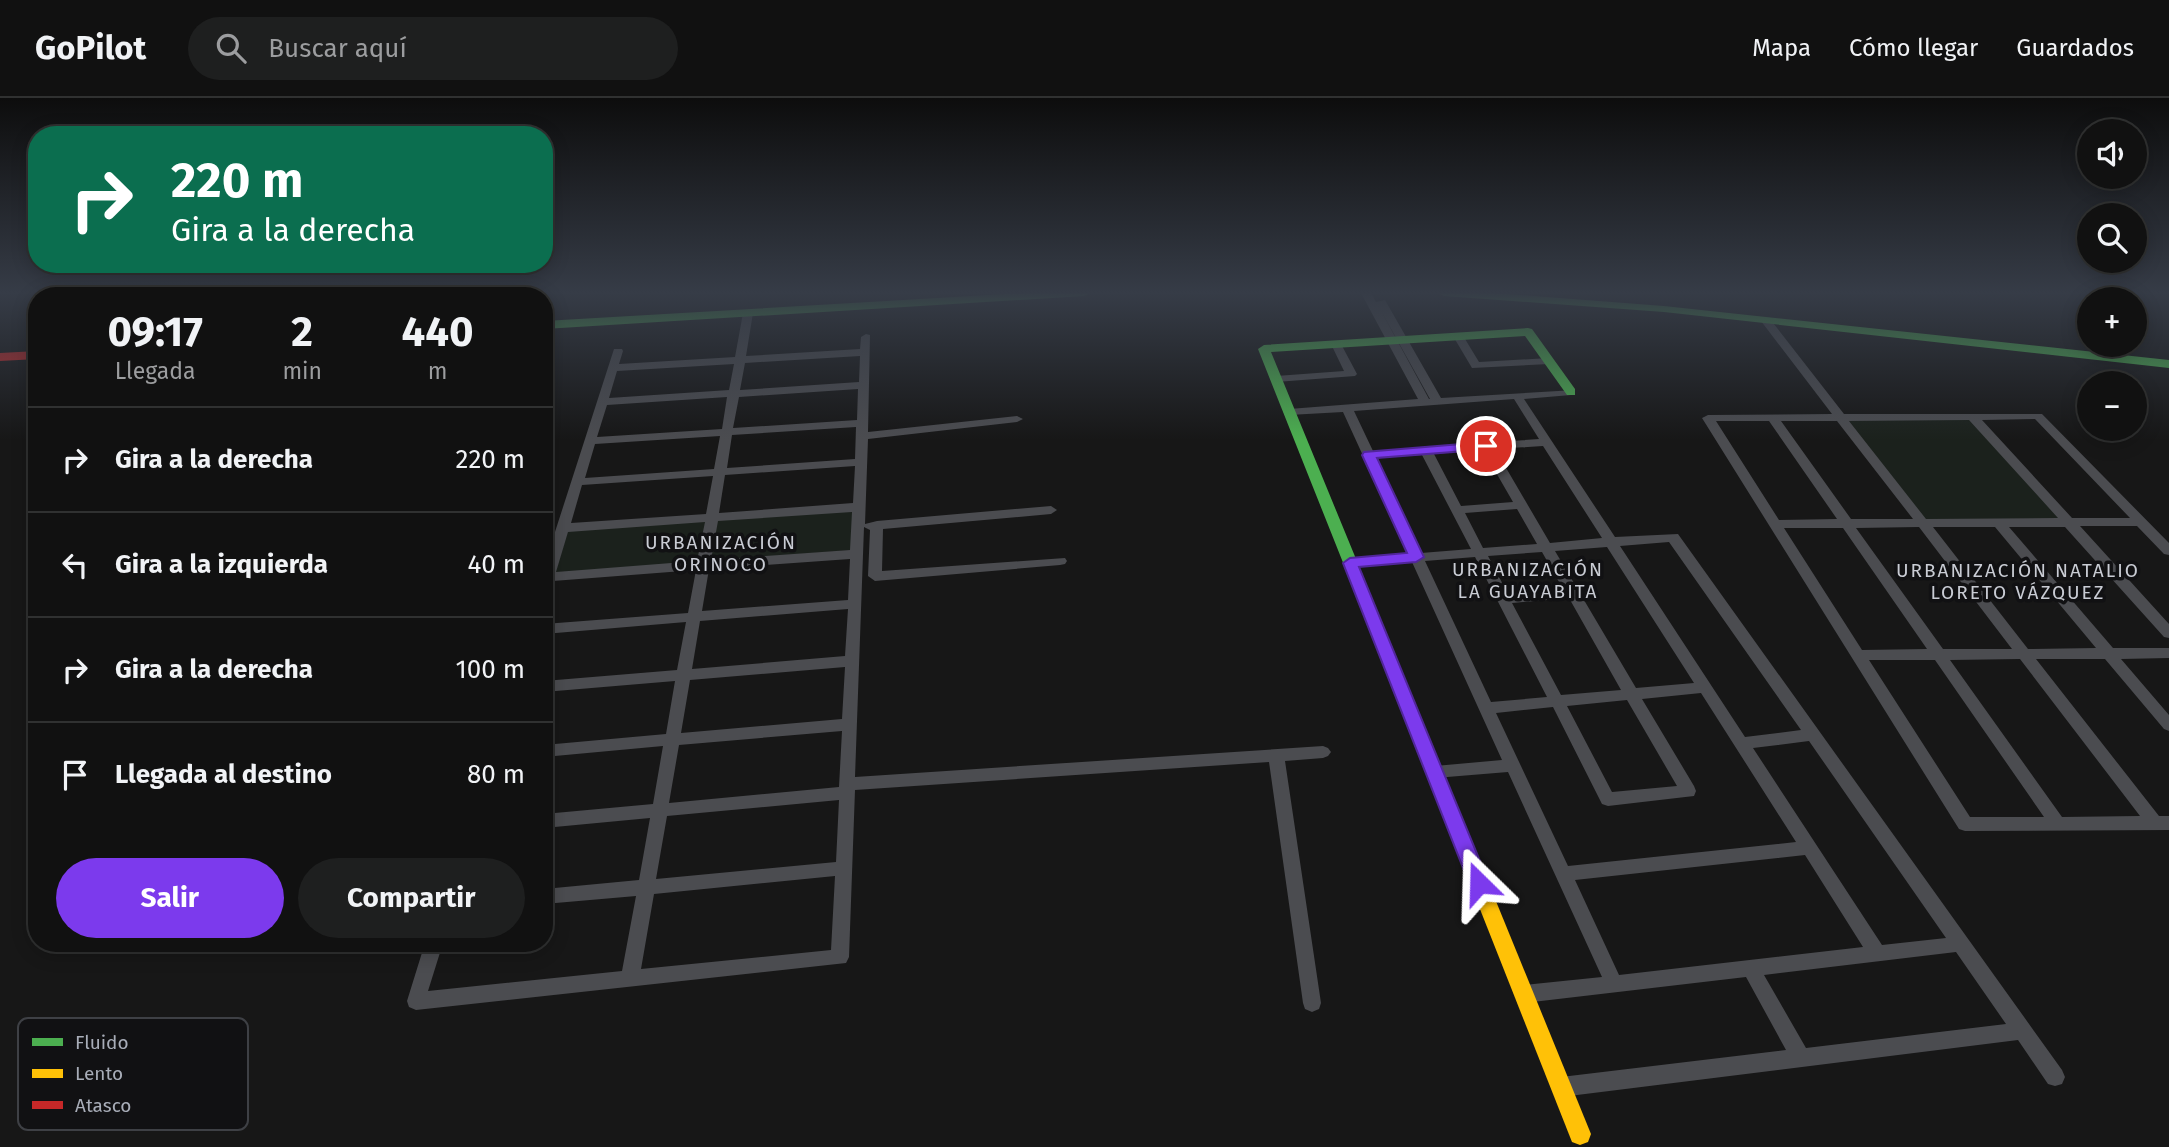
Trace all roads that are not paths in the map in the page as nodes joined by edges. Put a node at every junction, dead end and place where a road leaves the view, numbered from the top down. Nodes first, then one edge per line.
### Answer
1 (743, 342) edge
2 (866, 342) edge
3 (1367, 342) edge
4 (1398, 342) edge
5 (1462, 342) edge
6 (1536, 342) edge
7 (1783, 342) edge
8 (1962, 342) edge
9 (1336, 344) junction
10 (618, 351) dead end
11 (865, 352) junction
12 (28, 355) edge
13 (0, 357) edge
14 (740, 360) junction
15 (1549, 361) junction
16 (2169, 364) edge
17 (613, 368) junction
18 (1276, 379) junction
19 (864, 386) junction
20 (1571, 392) joint
21 (734, 394) junction
22 (1517, 396) junction
23 (602, 402) junction
24 (1431, 402) junction
25 (1347, 408) junction
26 (1289, 412) junction
27 (1772, 417) junction
28 (1842, 417) junction
29 (1973, 417) junction
30 (1017, 419) dead end
31 (862, 429) junction
32 (727, 432) junction
33 (590, 441) junction
34 (1547, 442) junction
35 (1486, 446) junction
36 (1426, 451) junction
37 (1369, 455) junction
38 (861, 462) junction
39 (720, 472) junction
40 (577, 482) junction
41 (1521, 505) junction
42 (859, 507) junction
43 (1051, 510) dead end
44 (1457, 510) junction
45 (712, 517) junction
46 (2069, 522) junction
47 (2141, 522) junction
48 (1847, 523) junction
49 (1924, 523) junction
50 (1999, 523) junction
51 (1775, 524) junction
52 (877, 526) junction
53 (858, 527) junction
54 (563, 528) junction
55 (1611, 541) junction
56 (1545, 547) junction
57 (2169, 551) edge
58 (1479, 552) junction
59 (857, 554) junction
60 (1416, 557) junction
61 (553, 560) edge
62 (1060, 561) dead end
63 (1350, 563) junction
64 (704, 565) junction
65 (553, 581) edge
66 (1573, 593) junction
67 (1504, 599) junction
68 (855, 604) junction
69 (695, 617) junction
70 (553, 628) edge
71 (2169, 633) edge
72 (2109, 653) junction
73 (2169, 653) edge
74 (1938, 654) junction
75 (2024, 654) junction
76 (1858, 655) junction
77 (852, 662) junction
78 (684, 675) junction
79 (553, 686) edge
80 (1706, 687) junction
81 (1632, 694) junction
82 (1557, 701) junction
83 (1486, 708) junction
84 (850, 724) junction
85 (2169, 725) edge
86 (1814, 735) junction
87 (673, 740) junction
88 (1741, 743) junction
89 (553, 750) edge
90 (1323, 752) dead end
91 (1276, 755) junction
92 (1513, 765) junction
93 (1435, 772) junction
94 (847, 789) junction
95 (660, 810) junction
96 (553, 820) edge
97 (2057, 823) junction
98 (2162, 823) edge
99 (1809, 848) junction
100 (844, 868) junction
101 (1563, 874) junction
102 (647, 887) junction
103 (553, 896) edge
104 (1961, 944) junction
105 (430, 952) edge
106 (1877, 953) junction
107 (1751, 968) junction
108 (631, 979) junction
109 (1614, 984) junction
110 (1524, 994) junction
111 (1312, 1003) dead end
112 (2022, 1031) junction
113 (1801, 1058) junction
114 (2055, 1077) dead end
115 (1561, 1087) junction
116 (1580, 1134) dead end

1 - 14 street
2 - 11 street
3 - 9 main road
4 - 24 street
5 - 15 street
6 - 15 main road
7 - 28 street
8 - 16 main road
9 - 18 main road
9 - 18 street
10 - 17 street
11 - 14 street
11 - 19 street
12 - 13 main road
14 - 17 street
14 - 21 street
15 - 20 main road
17 - 23 street
18 - 26 main road
19 - 21 street
19 - 31 street
20 - 22 street
21 - 23 street
21 - 32 street
22 - 24 street
22 - 34 street
23 - 33 street
24 - 25 street
25 - 26 street
25 - 37 street
26 - 63 main road
27 - 28 street
27 - 48 street
27 - 51 street
28 - 29 street
28 - 49 street
29 - 46 street
29 - 47 street
30 - 31 street
31 - 32 street
31 - 38 street
32 - 33 street
32 - 39 street
33 - 40 street
34 - 35 street
34 - 55 street
35 - 36 street
35 - 41 street
36 - 37 street
36 - 44 street
37 - 60 street
38 - 39 street
38 - 42 street
39 - 40 street
39 - 45 street
40 - 54 street
41 - 44 street
41 - 56 street
42 - 45 street
42 - 53 street
43 - 52 street
44 - 58 street
45 - 54 street
45 - 64 street
46 - 47 street
46 - 50 street
46 - 71 street
47 - 57 street
48 - 49 street
48 - 51 street
48 - 74 street
49 - 50 street
49 - 75 street
50 - 72 street
51 - 76 street
52 - 53 street
52 - 62 street
53 - 59 street
54 - 61 street
55 - 56 street
55 - 80 street
55 - 86 street
56 - 58 street
56 - 66 street
58 - 60 street
58 - 67 street
59 - 64 street
59 - 68 street
60 - 63 street
60 - 83 street
63 - 93 main road
64 - 65 street
64 - 69 street
66 - 67 street
66 - 81 street
67 - 82 street
68 - 69 street
68 - 77 street
69 - 70 street
69 - 78 street
72 - 73 street
72 - 75 street
72 - 85 street
74 - 75 street
74 - 76 street
74 - 97 street
75 - 98 street
76 - 97 street
77 - 78 street
77 - 84 street
78 - 79 street
78 - 87 street
80 - 81 street
80 - 88 street
81 - 82 street
81 - 82 street
82 - 83 street
83 - 92 street
84 - 87 street
84 - 94 street
86 - 88 street
86 - 104 street
87 - 89 street
87 - 95 street
88 - 99 street
90 - 91 street
91 - 94 street
91 - 111 street
92 - 93 street
92 - 101 street
93 - 110 main road
94 - 95 street
94 - 100 street
95 - 96 street
95 - 102 street
97 - 98 street
99 - 101 street
99 - 106 street
100 - 102 street
100 - 108 street
101 - 109 street
102 - 103 street
102 - 108 street
104 - 106 street
104 - 112 street
105 - 108 street
106 - 107 street
107 - 109 street
107 - 113 street
109 - 110 street
110 - 115 main road
112 - 113 street
112 - 114 street
113 - 115 street
115 - 116 main road

